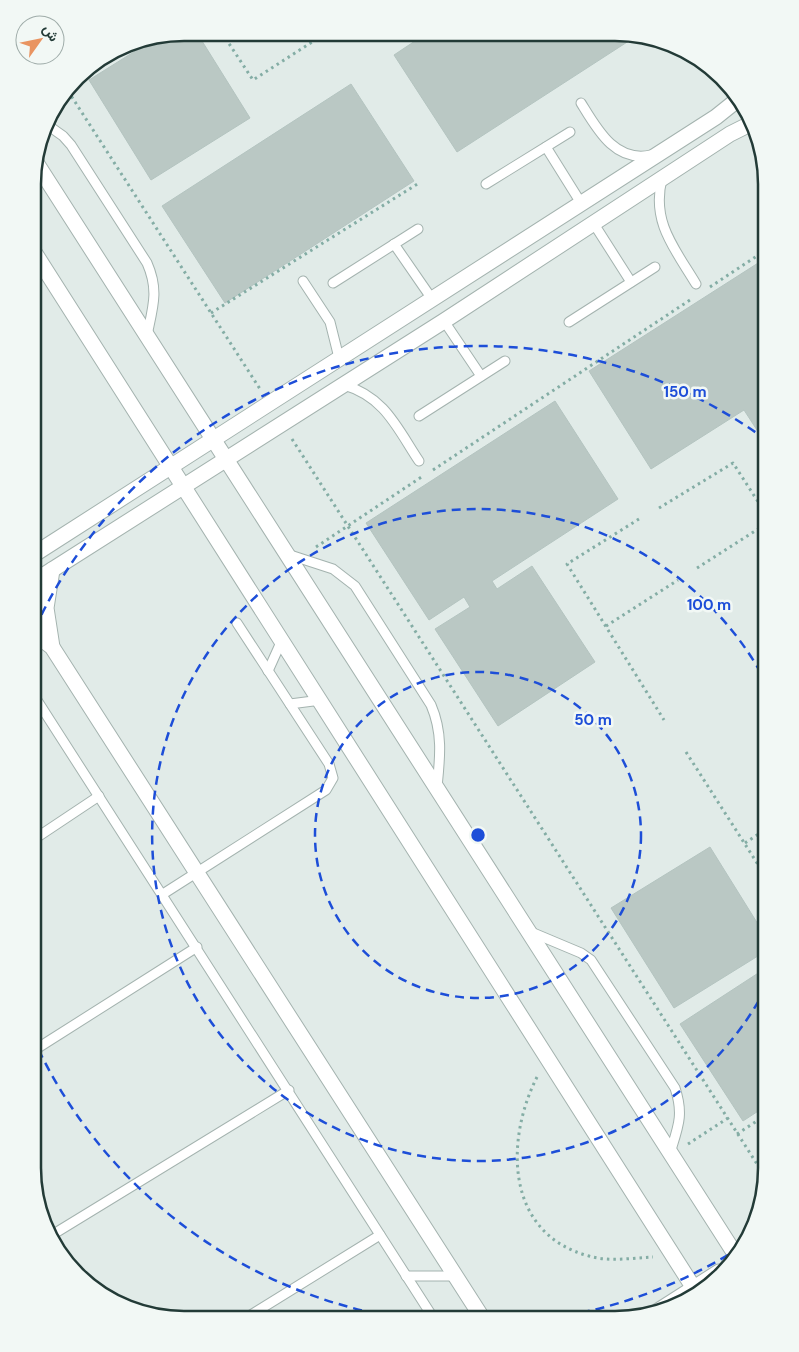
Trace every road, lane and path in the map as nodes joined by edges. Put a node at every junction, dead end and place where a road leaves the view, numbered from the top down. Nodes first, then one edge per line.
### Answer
1 (227, 41) edge
2 (314, 41) edge
3 (72, 97) edge
4 (581, 103) dead end
5 (733, 104) edge
6 (745, 126) edge
7 (53, 128) edge
8 (570, 132) dead end
9 (546, 147) junction
10 (659, 153) junction
11 (42, 171) edge
12 (662, 179) junction
13 (419, 183) dead end
14 (486, 184) dead end
15 (581, 203) junction
16 (594, 224) junction
17 (418, 229) dead end
18 (394, 244) junction
19 (758, 255) edge
20 (41, 263) edge
21 (655, 267) dead end
22 (303, 281) dead end
23 (631, 282) junction
24 (333, 283) dead end
25 (696, 284) dead end
26 (708, 288) dead end
27 (699, 294) dead end
28 (432, 298) junction
29 (211, 313) junction
30 (444, 321) junction
31 (569, 322) dead end
32 (147, 336) junction
33 (339, 358) junction
34 (505, 361) dead end
35 (481, 376) junction
36 (343, 385) junction
37 (269, 403) junction
38 (419, 416) dead end
39 (282, 423) junction
40 (214, 438) junction
41 (226, 459) junction
42 (419, 461) dead end
43 (171, 466) junction
44 (184, 486) junction
45 (758, 501) edge
46 (659, 508) dead end
47 (639, 519) dead end
48 (348, 527) junction
49 (758, 529) edge
50 (41, 549) edge
51 (294, 556) junction
52 (697, 568) dead end
53 (52, 570) junction
54 (41, 577) edge
55 (678, 580) dead end
56 (238, 623) dead end
57 (606, 626) junction
58 (41, 639) edge
59 (282, 640) junction
60 (52, 647) junction
61 (268, 671) junction
62 (321, 700) junction
63 (290, 704) junction
64 (41, 706) edge
65 (664, 720) dead end
66 (686, 752) dead end
67 (437, 788) junction
68 (99, 796) junction
69 (41, 835) edge
70 (757, 836) edge
71 (745, 844) junction
72 (757, 863) edge
73 (198, 873) junction
74 (163, 894) junction
75 (528, 931) junction
76 (196, 947) junction
77 (41, 1046) edge
78 (549, 1059) junction
79 (288, 1090) junction
80 (728, 1118) junction
81 (757, 1121) edge
82 (738, 1134) junction
83 (671, 1154) junction
84 (757, 1164) edge
85 (57, 1233) edge
86 (380, 1234) junction
87 (732, 1249) edge
88 (674, 1256) junction
89 (406, 1276) junction
90 (454, 1276) junction
91 (693, 1287) edge
92 (257, 1311) edge
93 (429, 1311) edge
94 (478, 1311) edge

1 - 2 path
3 - 29 path
4 - 10 lane
5 - 10 street
6 - 12 street
7 - 32 lane
8 - 9 lane
9 - 14 lane
9 - 15 lane
10 - 15 street
11 - 32 street
12 - 16 street
12 - 25 lane
13 - 29 path
15 - 28 street
16 - 23 lane
16 - 30 street
17 - 18 lane
18 - 24 lane
18 - 28 lane
19 - 26 path
20 - 43 street
21 - 23 lane
22 - 33 lane
23 - 31 lane
27 - 48 path
28 - 33 street
29 - 37 path
30 - 35 lane
30 - 36 street
32 - 40 street
33 - 37 street
34 - 35 lane
35 - 38 lane
36 - 39 street
36 - 42 lane
37 - 40 street
39 - 41 street
39 - 48 path
40 - 41 street
40 - 43 street
41 - 44 street
41 - 51 street
43 - 44 street
43 - 50 street
44 - 53 street
44 - 59 street
45 - 46 path
47 - 57 path
48 - 51 path
48 - 80 path
49 - 52 path
51 - 67 street
51 - 67 lane
53 - 54 street
53 - 60 street
55 - 57 path
56 - 61 lane
57 - 65 path
58 - 60 street
59 - 61 lane
59 - 62 street
60 - 73 street
61 - 63 lane
62 - 63 lane
62 - 78 street
63 - 73 lane
64 - 68 lane
66 - 71 path
67 - 75 street
68 - 69 lane
68 - 74 lane
70 - 71 path
71 - 72 path
73 - 74 lane
73 - 90 street
74 - 76 lane
75 - 83 street
75 - 83 lane
76 - 77 lane
76 - 79 lane
78 - 88 street
78 - 88 path
79 - 85 lane
79 - 86 lane
80 - 82 path
80 - 83 path
81 - 82 path
82 - 84 path
83 - 87 street
86 - 89 lane
86 - 92 lane
88 - 91 street
89 - 90 lane
89 - 93 lane
90 - 94 street

